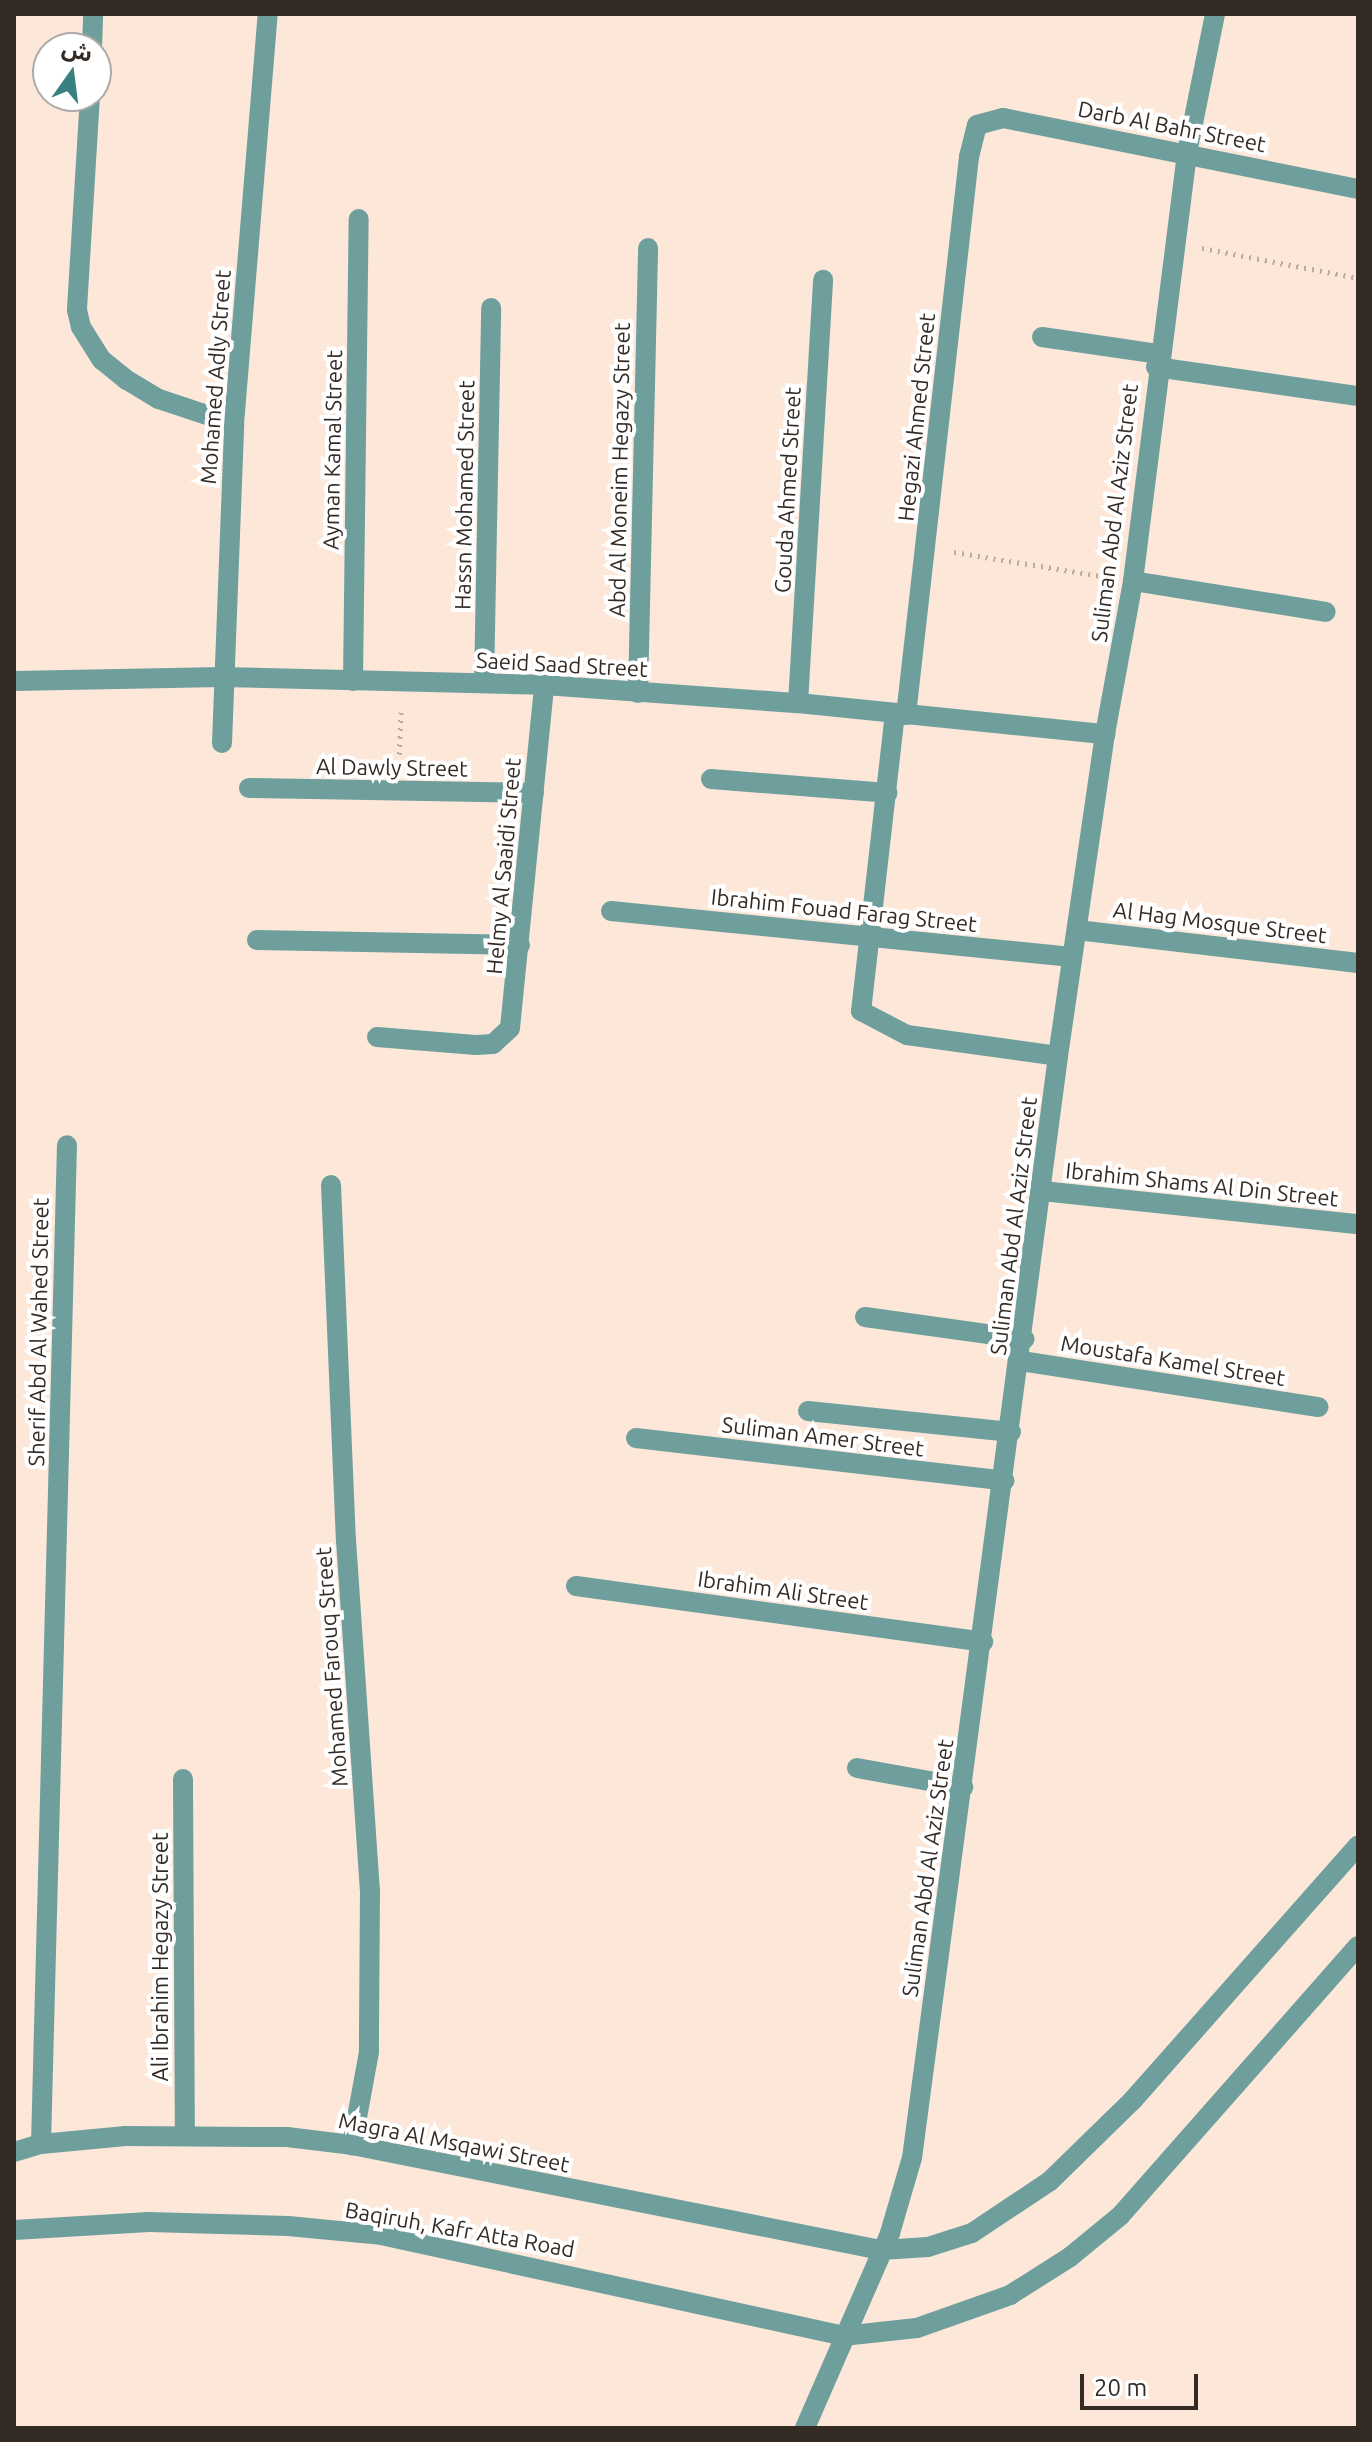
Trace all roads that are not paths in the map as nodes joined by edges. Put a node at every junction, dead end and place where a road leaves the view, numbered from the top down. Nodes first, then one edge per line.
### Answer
1 (268, 14) edge
2 (1215, 14) edge
3 (89, 112) edge
4 (977, 125) joint
5 (1187, 153) junction
6 (1358, 189) edge
7 (359, 219) dead end
8 (648, 248) dead end
9 (823, 280) dead end
10 (491, 308) dead end
11 (1042, 337) dead end
12 (1157, 360) junction
13 (1358, 396) edge
14 (234, 424) junction
15 (1133, 581) junction
16 (1326, 612) dead end
17 (222, 677) junction
18 (14, 681) edge
19 (353, 681) junction
20 (484, 683) junction
21 (544, 685) junction
22 (638, 693) junction
23 (798, 703) junction
24 (901, 714) junction
25 (1105, 734) junction
26 (222, 743) dead end
27 (711, 779) dead end
28 (249, 788) dead end
29 (534, 793) junction
30 (887, 793) junction
31 (611, 911) dead end
32 (1077, 930) junction
33 (873, 937) junction
34 (257, 940) dead end
35 (520, 945) junction
36 (1072, 957) junction
37 (1358, 963) edge
38 (377, 1037) dead end
39 (1058, 1056) junction
40 (67, 1145) dead end
41 (331, 1185) dead end
42 (1042, 1191) junction
43 (1358, 1224) edge
44 (865, 1317) dead end
45 (1024, 1339) junction
46 (1021, 1361) junction
47 (1318, 1407) dead end
48 (808, 1411) dead end
49 (1011, 1432) junction
50 (636, 1438) dead end
51 (1005, 1481) junction
52 (576, 1586) dead end
53 (983, 1642) junction
54 (857, 1768) dead end
55 (183, 1779) dead end
56 (963, 1787) junction
57 (1358, 1846) edge
58 (1358, 1946) edge
59 (185, 2134) junction
60 (41, 2144) junction
61 (352, 2145) junction
62 (14, 2152) edge
63 (14, 2230) edge
64 (881, 2250) junction
65 (843, 2336) junction
66 (805, 2428) edge

1 - 14 street, Mohamed Adly Street
2 - 5 street, Suliman Abd Al Aziz Street
3 - 14 street
4 - 5 street, Darb Al Bahr Street
4 - 24 street, Hegazi Ahmed Street
5 - 6 street, Darb Al Bahr Street
5 - 12 street, Suliman Abd Al Aziz Street
7 - 19 street, Ayman Kamal Street
8 - 22 street, Abd Al Moneim Hegazy Street
9 - 23 street, Gouda Ahmed Street
10 - 20 street, Hassn Mohamed Street
11 - 12 street
12 - 13 street
12 - 15 street, Suliman Abd Al Aziz Street
14 - 17 street, Mohamed Adly Street
15 - 16 street
15 - 25 street, Suliman Abd Al Aziz Street
17 - 18 street, Saeid Saad Street
17 - 19 street, Saeid Saad Street
17 - 26 street, Mohamed Adly Street
19 - 20 street, Saeid Saad Street
20 - 21 street, Saeid Saad Street
21 - 22 street, Saeid Saad Street
21 - 29 street, Helmy Al Saaidi Street
22 - 23 street, Saeid Saad Street
23 - 24 street, Saeid Saad Street
24 - 25 street, Saeid Saad Street
24 - 30 street, Hegazi Ahmed Street
25 - 32 street, Suliman Abd Al Aziz Street
27 - 30 street
28 - 29 street, Al Dawly Street
29 - 35 street, Helmy Al Saaidi Street
30 - 33 street, Hegazi Ahmed Street
31 - 33 street, Ibrahim Fouad Farag Street
32 - 36 street, Suliman Abd Al Aziz Street
32 - 37 street, Al Hag Mosque Street
33 - 36 street, Ibrahim Fouad Farag Street
33 - 39 street, Hegazi Ahmed Street
34 - 35 street
35 - 38 street, Helmy Al Saaidi Street
36 - 39 street, Suliman Abd Al Aziz Street
39 - 42 street, Suliman Abd Al Aziz Street
40 - 60 street, Sherif Abd Al Wahed Street
41 - 61 street, Mohamed Farouq Street
42 - 43 street, Ibrahim Shams Al Din Street
42 - 45 street, Suliman Abd Al Aziz Street
44 - 45 street
45 - 46 street, Suliman Abd Al Aziz Street
46 - 47 street, Moustafa Kamel Street
46 - 49 street, Suliman Abd Al Aziz Street
48 - 49 street
49 - 51 street, Suliman Abd Al Aziz Street
50 - 51 street, Suliman Amer Street
51 - 53 street, Suliman Abd Al Aziz Street
52 - 53 street, Ibrahim Ali Street
53 - 56 street, Suliman Abd Al Aziz Street
54 - 56 street
55 - 59 street, Ali Ibrahim Hegazy Street
56 - 64 street, Suliman Abd Al Aziz Street
57 - 64 street, Magra Al Msqawi Street
58 - 65 street, Baqiruh, Kafr Atta Road
59 - 60 street, Magra Al Msqawi Street
59 - 61 street, Magra Al Msqawi Street
60 - 62 street, Magra Al Msqawi Street
61 - 64 street, Magra Al Msqawi Street
63 - 65 street, Baqiruh, Kafr Atta Road
64 - 65 street, Suliman Abd Al Aziz Street
65 - 66 street, Suliman Abd Al Aziz Street

